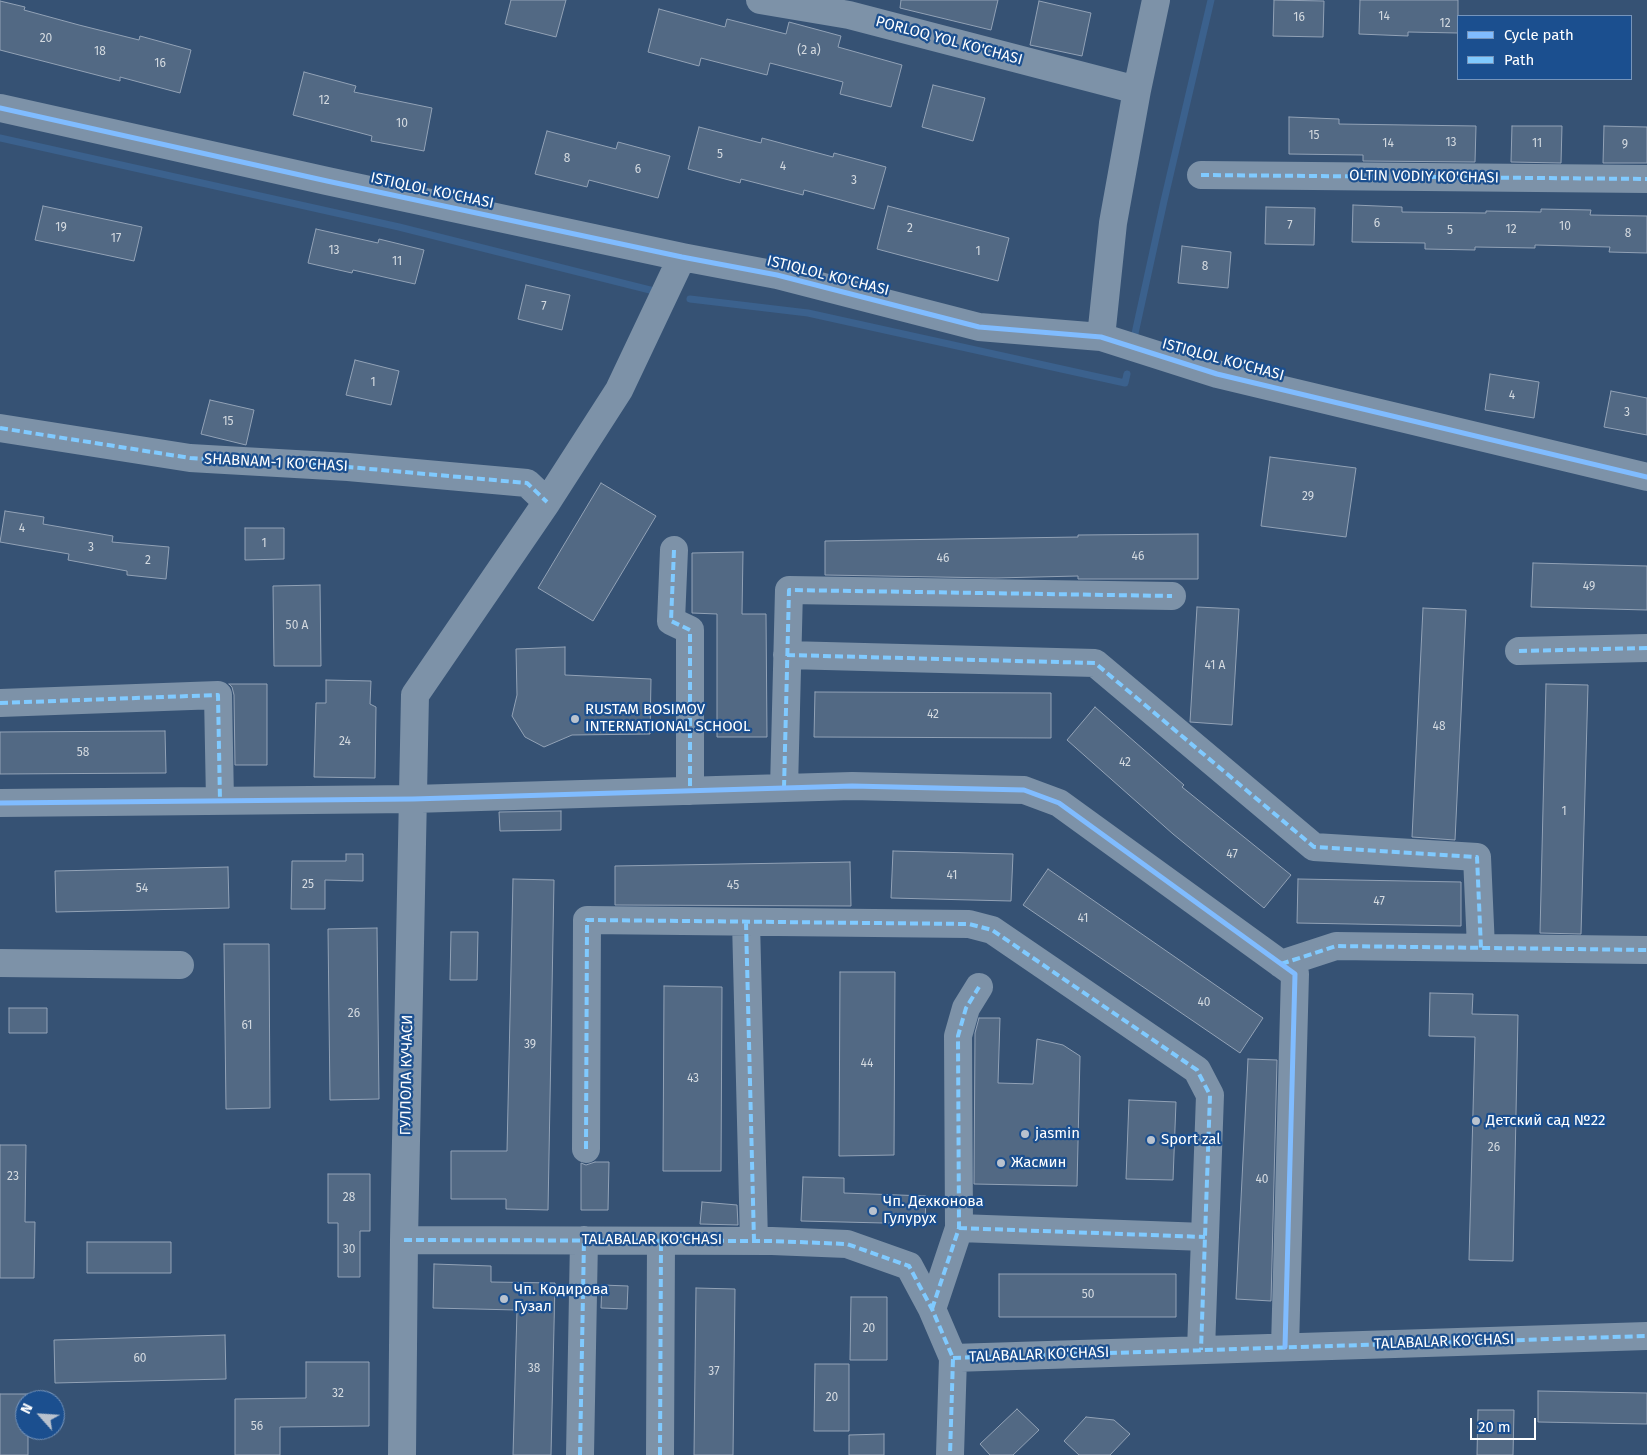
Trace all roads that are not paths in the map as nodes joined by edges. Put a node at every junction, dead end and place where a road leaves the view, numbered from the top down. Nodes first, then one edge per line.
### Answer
1 (760, 0) edge
2 (1156, 0) edge
3 (1136, 90) junction
4 (0, 108) edge
5 (1201, 175) dead end
6 (1647, 179) edge
7 (682, 257) junction
8 (1101, 337) junction
9 (0, 428) edge
10 (1647, 477) edge
11 (547, 502) junction
12 (674, 550) dead end
13 (1172, 596) dead end
14 (1647, 648) edge
15 (1519, 651) dead end
16 (787, 655) junction
17 (0, 703) edge
18 (784, 788) junction
19 (690, 791) junction
20 (413, 799) junction
21 (220, 801) junction
22 (0, 803) edge
23 (746, 922) junction
24 (1481, 948) junction
25 (1647, 950) edge
26 (0, 962) edge
27 (1281, 964) junction
28 (180, 965) dead end
29 (979, 987) dead end
30 (586, 1149) dead end
31 (959, 1228) junction
32 (1206, 1238) junction
33 (404, 1240) junction
34 (584, 1240) junction
35 (661, 1241) junction
36 (754, 1241) junction
37 (932, 1309) junction
38 (1647, 1336) edge
39 (1285, 1347) junction
40 (1201, 1350) junction
41 (953, 1358) junction
42 (402, 1455) edge
43 (580, 1455) edge
44 (660, 1455) edge
45 (950, 1455) edge

1 - 3 street, PORLOQ YOL KO'CHASI
2 - 3 street
3 - 8 street
4 - 7 street, ISTIQLOL KO'CHASI
5 - 6 street, OLTIN VODIY KO'CHASI
7 - 8 street, ISTIQLOL KO'CHASI
7 - 11 street
8 - 10 street, ISTIQLOL KO'CHASI
9 - 11 street, SHABNAM-1 KO'CHASI
11 - 20 street, ГУЛЛОЛА КУЧАСИ
12 - 19 street
13 - 16 street
14 - 15 street
16 - 18 street
16 - 24 street
17 - 21 street
18 - 19 street
18 - 27 street
19 - 20 street
20 - 21 street
20 - 33 street, ГУЛЛОЛА КУЧАСИ
21 - 22 street
23 - 30 street
23 - 32 street
23 - 36 street
24 - 25 street
24 - 27 street
26 - 28 street
27 - 39 street
29 - 31 street
31 - 32 street
31 - 37 street
32 - 40 street
33 - 34 street, TALABALAR KO'CHASI
33 - 42 street, ГУЛЛОЛА КУЧАСИ
34 - 35 street, TALABALAR KO'CHASI
34 - 43 street
35 - 36 street, TALABALAR KO'CHASI
35 - 44 street
36 - 37 street, TALABALAR KO'CHASI
37 - 41 street, TALABALAR KO'CHASI
38 - 39 street, TALABALAR KO'CHASI
39 - 40 street, TALABALAR KO'CHASI
40 - 41 street, TALABALAR KO'CHASI
41 - 45 street

